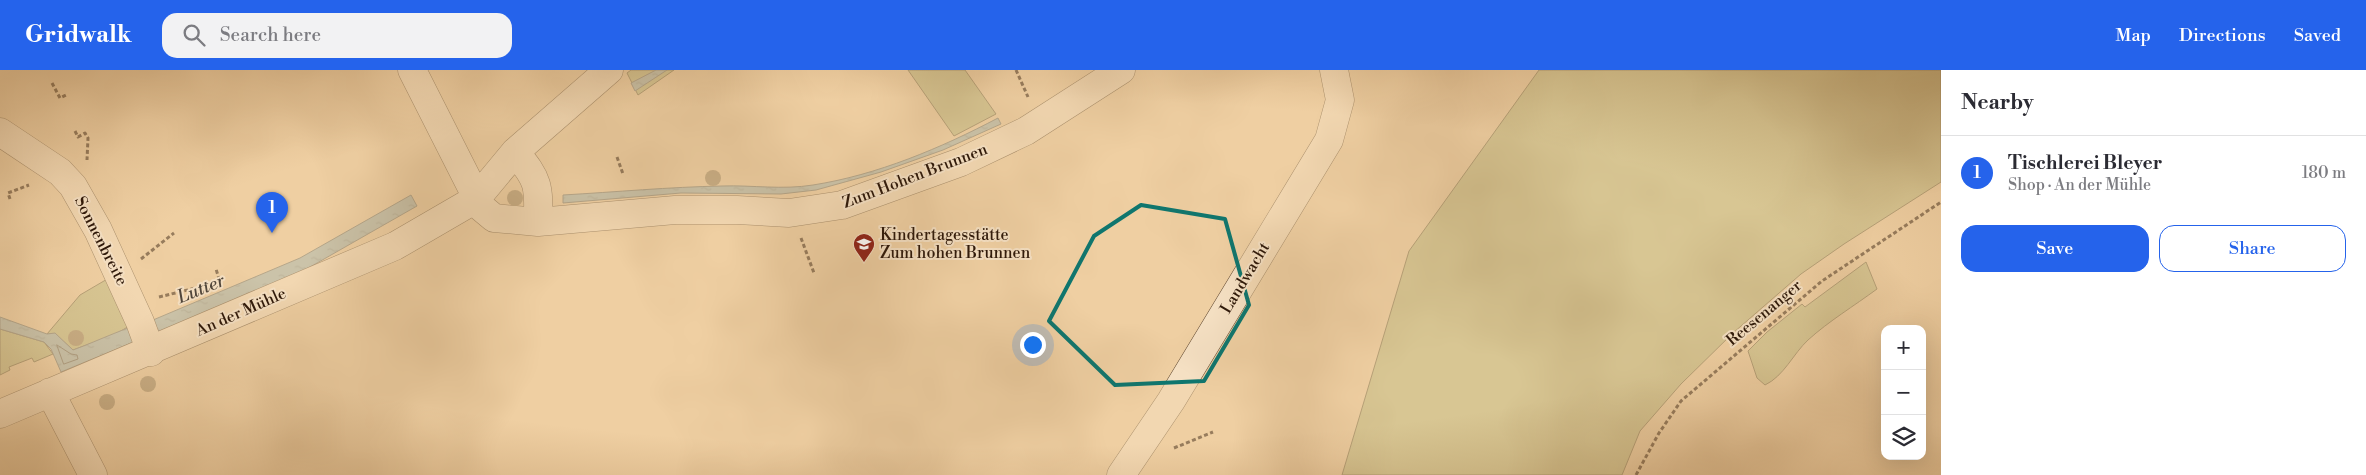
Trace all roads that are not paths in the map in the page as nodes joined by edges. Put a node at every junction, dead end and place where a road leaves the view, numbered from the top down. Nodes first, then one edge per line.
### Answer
1 (412, 70) edge
2 (609, 70) edge
3 (1121, 70) edge
4 (1334, 70) edge
5 (0, 132) edge
6 (515, 152) junction
7 (476, 199) junction
8 (538, 222) junction
9 (144, 324) junction
10 (50, 392) junction
11 (0, 414) edge
12 (93, 475) edge
13 (1121, 475) edge

1 - 7 street, Zum Hohen Brunnen
2 - 6 street
3 - 8 street, Zum Hohen Brunnen
4 - 13 street, Landwacht
5 - 9 street, Sonnenbreite
6 - 7 street
6 - 8 street
7 - 8 street, Zum Hohen Brunnen
7 - 9 street, An der Mühle
9 - 10 street, An der Mühle
10 - 11 street, An der Mühle
10 - 12 street

